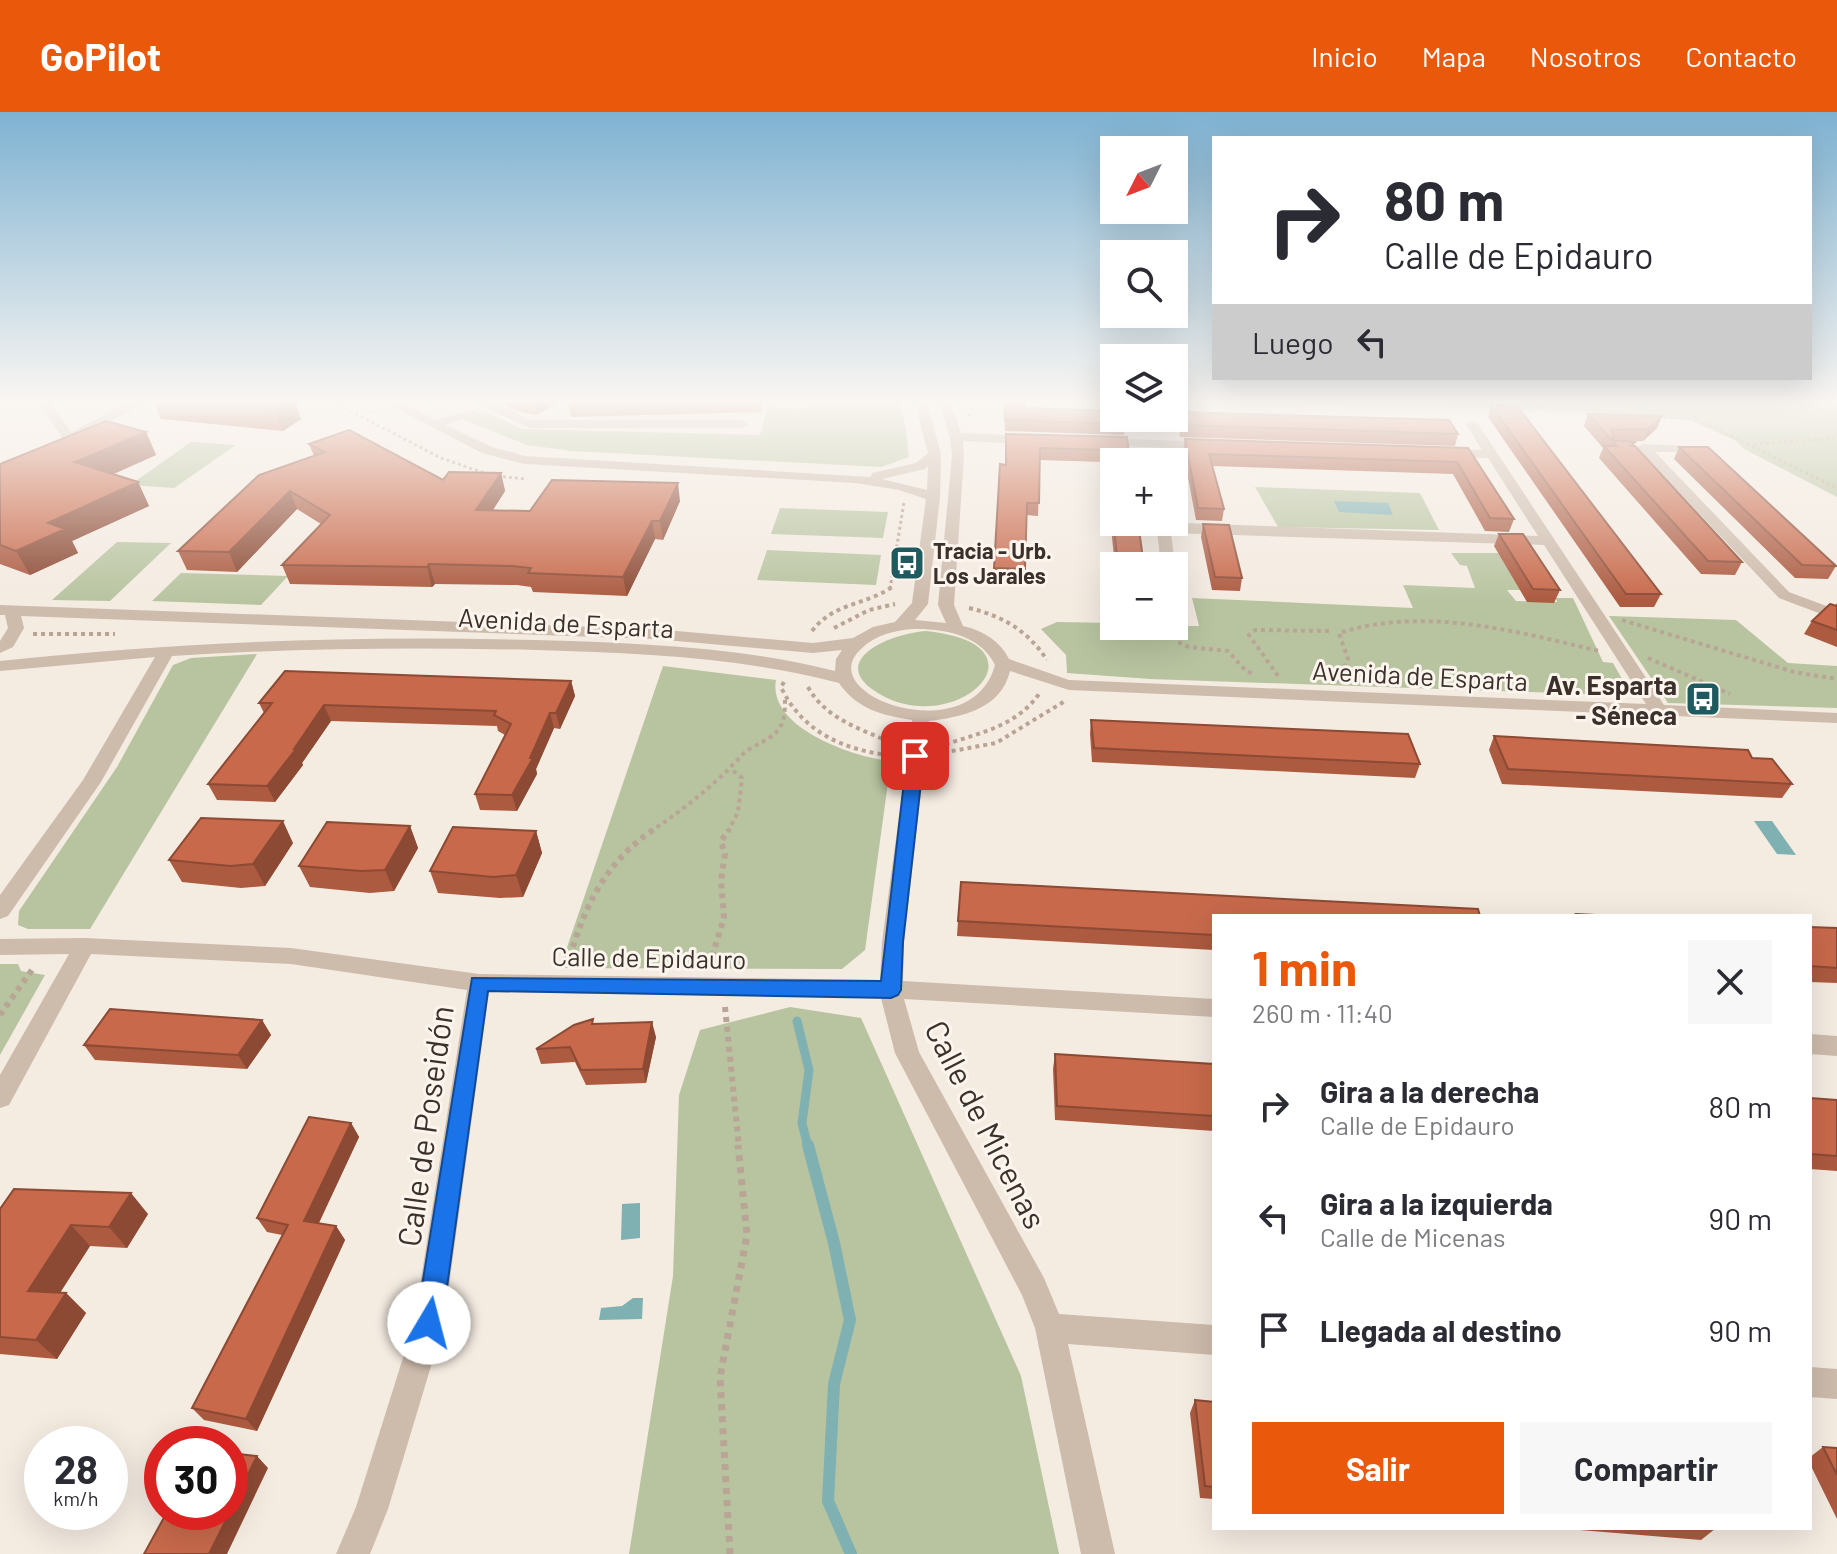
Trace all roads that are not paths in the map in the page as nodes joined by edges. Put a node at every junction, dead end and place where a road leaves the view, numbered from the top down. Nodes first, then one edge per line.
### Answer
1 (652, 467) edge
2 (916, 467) edge
3 (934, 467) edge
4 (957, 467) edge
5 (1500, 467) edge
6 (1656, 467) edge
7 (856, 479) junction
8 (933, 497) junction
9 (1188, 526) edge
10 (1548, 541) junction
11 (6, 611) edge
12 (1837, 615) edge
13 (301, 621) junction
14 (901, 625) junction
15 (956, 628) junction
16 (284, 643) junction
17 (857, 643) junction
18 (0, 648) edge
19 (167, 650) junction
20 (1004, 663) junction
21 (0, 666) edge
22 (844, 679) junction
23 (1659, 711) junction
24 (921, 716) junction
25 (1837, 718) edge
26 (0, 911) edge
27 (85, 946) junction
28 (0, 947) edge
29 (479, 983) junction
30 (891, 990) junction
31 (1212, 1008) edge
32 (1812, 1044) edge
33 (1837, 1046) edge
34 (0, 1098) edge
35 (1050, 1328) junction
36 (1212, 1340) edge
37 (1812, 1382) edge
38 (1837, 1384) edge
39 (353, 1554) edge
40 (1098, 1554) edge

1 - 7 street
2 - 7 street
3 - 8 street
4 - 15 street
5 - 10 street
6 - 12 street
7 - 8 street
8 - 14 street
9 - 10 street
10 - 23 street
11 - 13 street, Avenida de Esparta
11 - 18 street, Avenida de Esparta
13 - 16 street
13 - 17 street, Avenida de Esparta
14 - 15 street
14 - 17 street
15 - 20 street
16 - 19 street, Avenida de Esparta
16 - 22 street, Avenida de Esparta
17 - 22 street
19 - 21 street, Avenida de Esparta
19 - 26 street
20 - 23 street, Avenida de Esparta
20 - 24 street
22 - 24 street
23 - 25 street, Avenida de Esparta
24 - 30 street, Calle de Micenas
27 - 28 street, Calle de Epidauro
27 - 29 street, Calle de Epidauro
27 - 34 street
29 - 30 street, Calle de Epidauro
29 - 39 street, Calle de Poseidón
30 - 31 street, Calle de Epidauro
30 - 35 street, Calle de Micenas
32 - 33 street
35 - 36 street
35 - 40 street, Calle de Micenas
37 - 38 street

